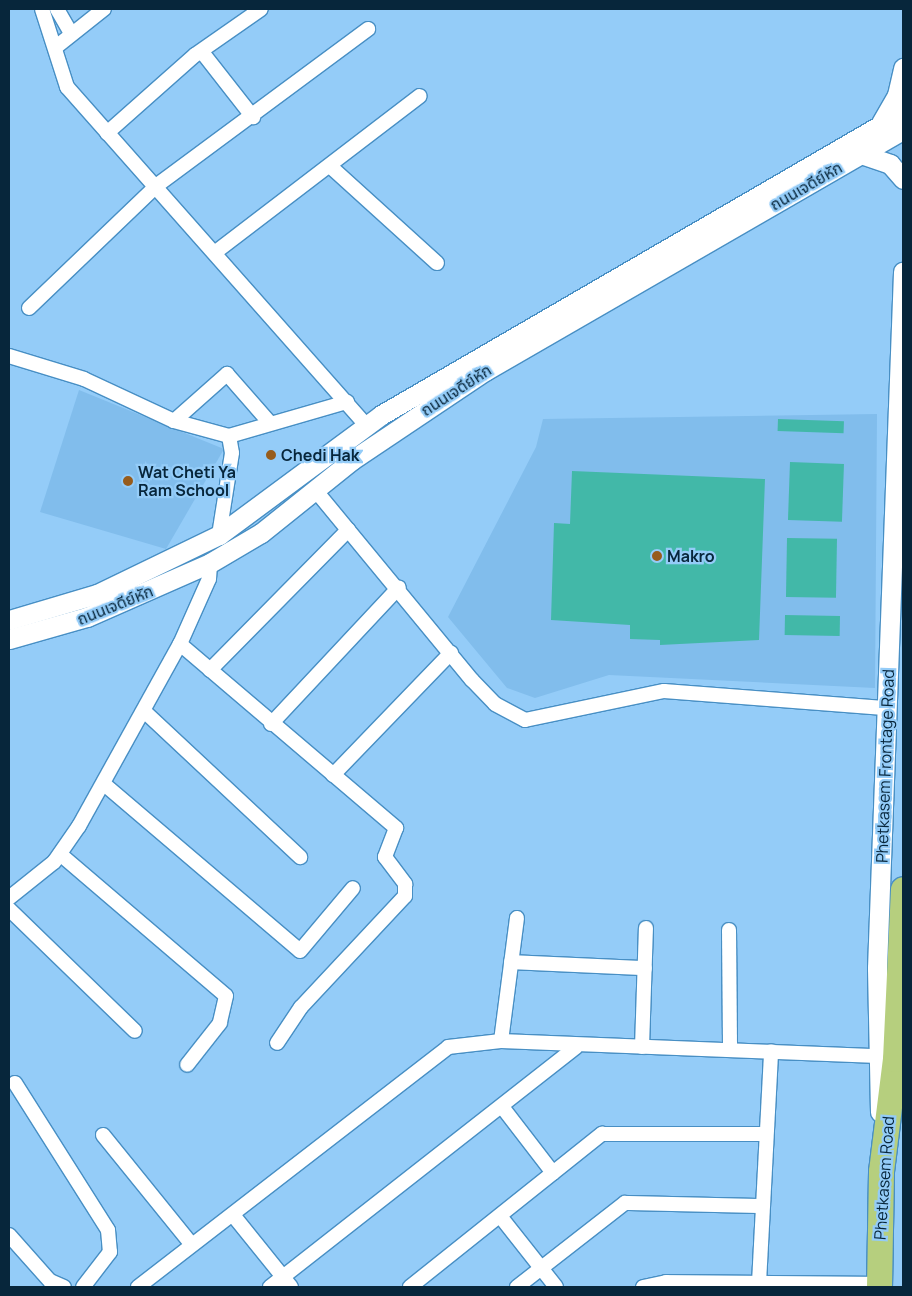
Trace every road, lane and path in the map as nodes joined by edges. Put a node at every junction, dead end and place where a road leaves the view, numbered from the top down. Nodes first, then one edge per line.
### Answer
1 (42, 9) edge
2 (57, 9) edge
3 (104, 9) edge
4 (261, 9) edge
5 (368, 30) dead end
6 (71, 33) junction
7 (56, 47) junction
8 (202, 52) junction
9 (903, 68) edge
10 (420, 96) dead end
11 (903, 112) edge
12 (253, 117) junction
13 (879, 127) junction
14 (903, 130) edge
15 (106, 132) junction
16 (861, 154) junction
17 (331, 167) junction
18 (903, 179) edge
19 (156, 186) junction
20 (217, 251) junction
21 (437, 263) dead end
22 (903, 271) edge
23 (29, 308) dead end
24 (9, 356) edge
25 (347, 402) junction
26 (174, 421) junction
27 (269, 422) junction
28 (366, 424) junction
29 (229, 436) junction
30 (316, 491) junction
31 (348, 530) junction
32 (219, 535) junction
33 (210, 563) junction
34 (399, 587) junction
35 (9, 620) edge
36 (9, 640) edge
37 (180, 644) junction
38 (451, 653) junction
39 (210, 670) junction
40 (887, 708) junction
41 (144, 711) junction
42 (271, 724) junction
43 (333, 775) junction
44 (104, 784) junction
45 (60, 854) junction
46 (300, 857) dead end
47 (353, 888) dead end
48 (903, 889) edge
49 (9, 898) edge
50 (9, 909) edge
51 (517, 918) dead end
52 (646, 928) dead end
53 (729, 930) dead end
54 (510, 962) junction
55 (644, 968) junction
56 (135, 1031) dead end
57 (500, 1041) junction
58 (277, 1043) dead end
59 (576, 1047) junction
60 (642, 1047) junction
61 (730, 1048) junction
62 (772, 1051) junction
63 (878, 1056) junction
64 (187, 1065) dead end
65 (11, 1084) edge
66 (503, 1108) junction
67 (766, 1134) junction
68 (103, 1135) dead end
69 (882, 1171) junction
70 (553, 1173) junction
71 (762, 1206) junction
72 (233, 1215) junction
73 (500, 1216) junction
74 (9, 1235) edge
75 (192, 1246) junction
76 (541, 1268) junction
77 (287, 1282) edge
78 (759, 1283) junction
79 (720, 1284) edge
80 (879, 1286) edge
81 (64, 1287) edge
82 (83, 1287) edge
83 (138, 1287) edge
84 (270, 1287) edge
85 (410, 1287) edge
86 (517, 1287) edge
87 (556, 1287) edge
88 (643, 1287) edge

1 - 7 street
2 - 6 street
3 - 6 street
4 - 8 street
5 - 12 street
6 - 7 street
7 - 15 street
8 - 12 street
8 - 15 street
9 - 13 main road
10 - 17 street
11 - 13 main road, ถนนเจดีย์หัก
12 - 19 street
13 - 28 main road, ถนนเจดีย์หัก
14 - 16 main road, ถนนเจดีย์หัก
15 - 19 street
16 - 18 main road
16 - 30 main road, ถนนเจดีย์หัก
17 - 20 street
17 - 21 street
19 - 20 street
19 - 23 street
20 - 25 street
22 - 40 main road, Phetkasem Frontage Road
24 - 26 street
25 - 27 street
25 - 28 street
26 - 27 street
26 - 29 street
27 - 29 street
28 - 32 main road, ถนนเจดีย์หัก
29 - 32 street
30 - 31 street
30 - 33 main road, ถนนเจดีย์หัก
31 - 34 street
31 - 39 street
32 - 35 main road, ถนนเจดีย์หัก
33 - 36 main road, ถนนเจดีย์หัก
33 - 37 street
34 - 38 street
34 - 42 street
37 - 39 street
37 - 41 street
38 - 40 street
38 - 43 street
39 - 42 street
40 - 63 main road, Phetkasem Frontage Road
41 - 44 street
41 - 46 street
42 - 43 street
43 - 58 street
44 - 45 street
44 - 47 street
45 - 49 street
45 - 64 street
48 - 69 highway, Phetkasem Road
50 - 56 street
51 - 54 street
52 - 55 street
53 - 61 street
54 - 55 street
54 - 57 street
55 - 60 street
57 - 59 street
57 - 72 street
59 - 60 street
59 - 66 street
60 - 61 street
61 - 62 street
62 - 63 street
62 - 67 street
63 - 69 main road, Phetkasem Frontage Road
65 - 82 street
66 - 70 street
66 - 77 street
67 - 70 street
67 - 71 street
68 - 75 street
69 - 80 highway, Phetkasem Road
70 - 73 street
71 - 76 street
71 - 78 street
72 - 75 street
72 - 77 street
73 - 76 street
73 - 85 street
74 - 81 street
75 - 83 street
76 - 86 street
76 - 87 street
77 - 84 street
78 - 79 street
78 - 80 street
79 - 88 street

